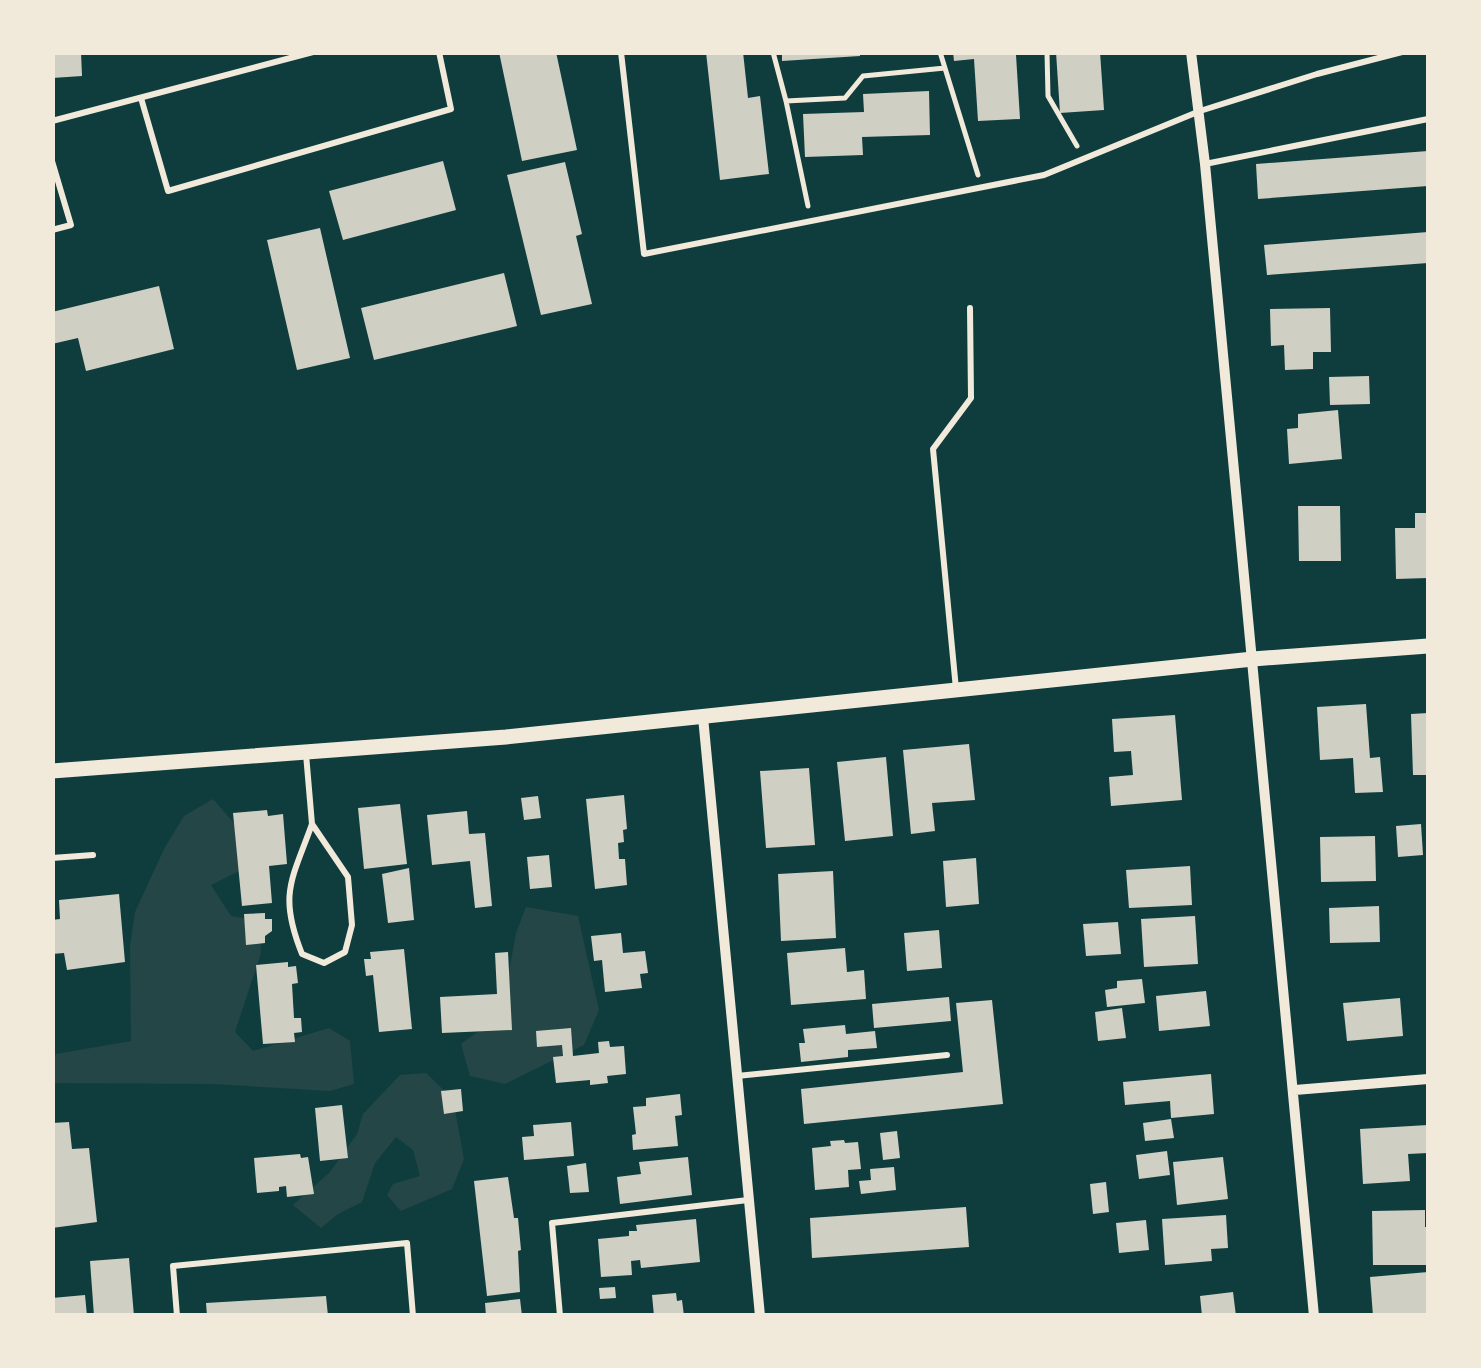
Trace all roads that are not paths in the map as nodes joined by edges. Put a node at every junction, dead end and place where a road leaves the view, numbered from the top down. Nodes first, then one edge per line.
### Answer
1 (313, 52) edge
2 (439, 52) edge
3 (621, 52) edge
4 (1191, 52) edge
5 (1402, 52) edge
6 (141, 98) junction
7 (1200, 111) junction
8 (1428, 119) edge
9 (52, 121) edge
10 (52, 161) edge
11 (1205, 164) junction
12 (52, 230) edge
13 (970, 308) dead end
14 (1428, 646) edge
15 (1253, 659) junction
16 (956, 690) junction
17 (703, 717) junction
18 (306, 753) junction
19 (52, 771) edge
20 (312, 824) junction
21 (93, 855) dead end
22 (52, 858) edge
23 (947, 1054) dead end
24 (736, 1076) junction
25 (1428, 1079) edge
26 (1294, 1090) junction
27 (748, 1200) junction
28 (177, 1316) edge
29 (413, 1316) edge
30 (560, 1316) edge
31 (760, 1316) edge
32 (1314, 1316) edge

1 - 6 lane
2 - 6 lane
3 - 7 lane
4 - 7 street
5 - 7 lane
6 - 9 lane
7 - 11 street
8 - 11 lane
10 - 12 lane
11 - 15 street
13 - 16 lane
14 - 15 street
15 - 16 street
15 - 26 street
16 - 17 street
17 - 18 street
17 - 24 street
18 - 19 street
18 - 20 lane
20 - 20 lane
21 - 22 lane
23 - 24 lane
24 - 27 street
25 - 26 street
26 - 32 street
27 - 30 lane
27 - 31 street
28 - 29 lane

